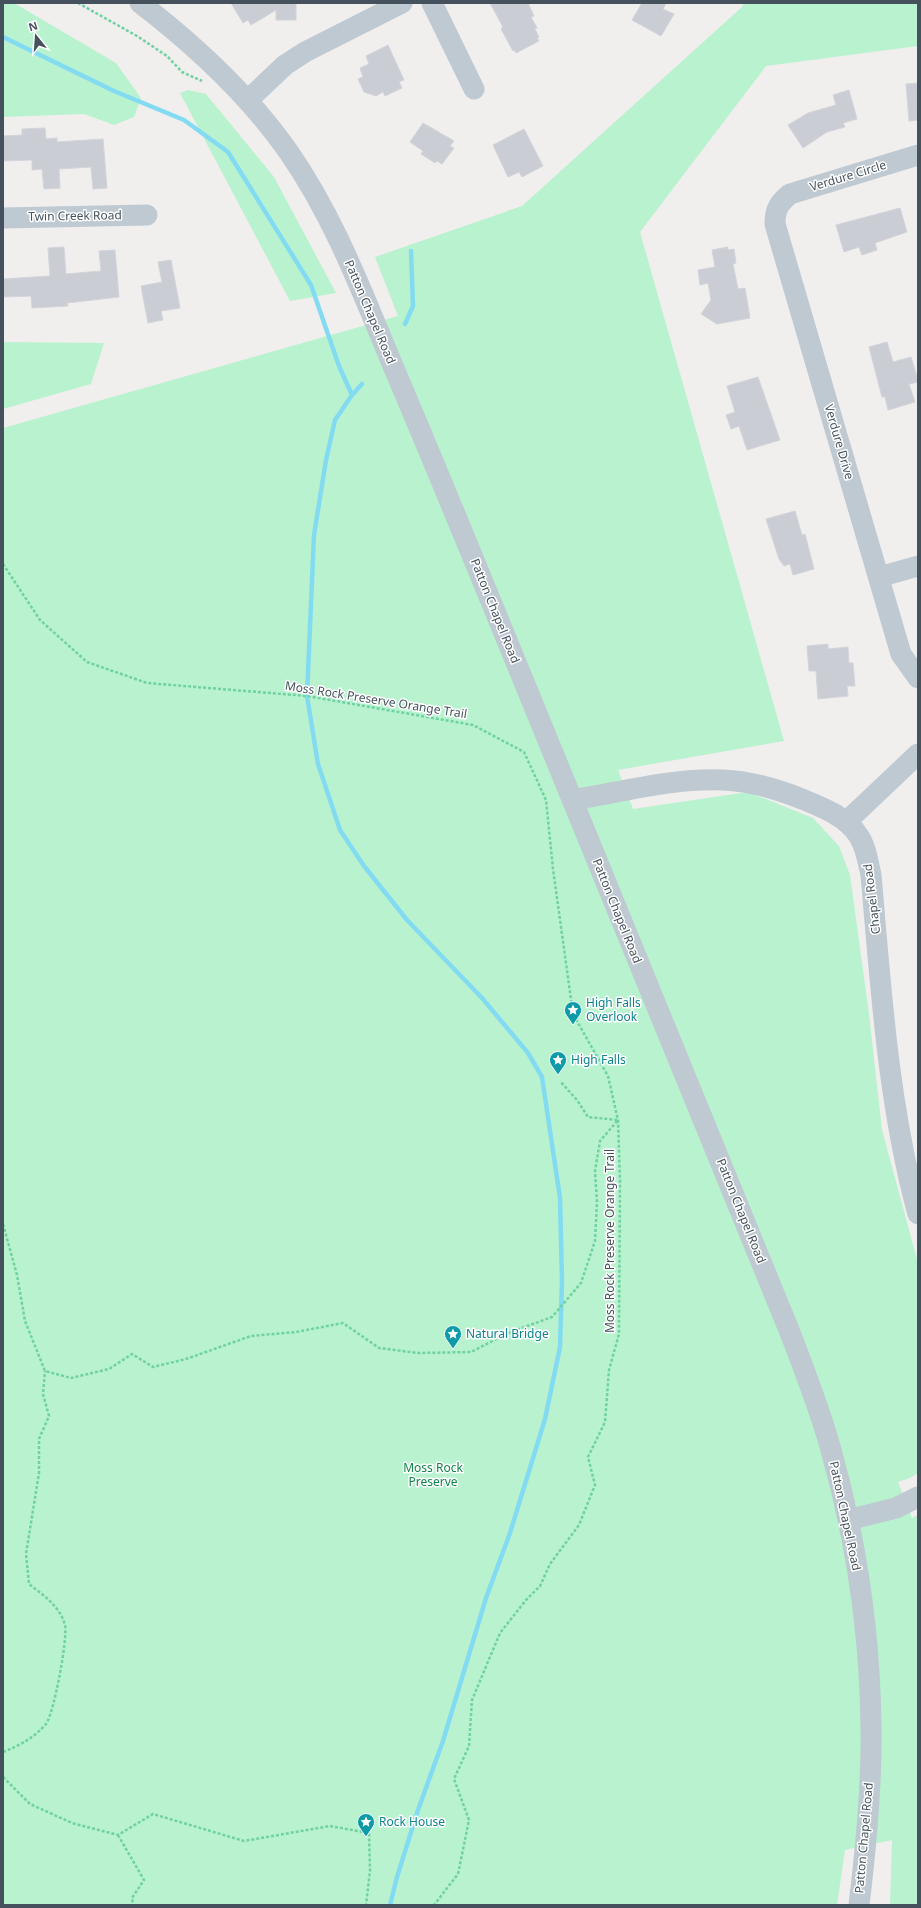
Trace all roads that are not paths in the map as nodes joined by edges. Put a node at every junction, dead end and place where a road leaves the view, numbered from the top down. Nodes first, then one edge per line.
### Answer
1 (140, 3) edge
2 (402, 3) edge
3 (432, 3) edge
4 (474, 89) dead end
5 (248, 100) junction
6 (918, 155) edge
7 (780, 202) joint
8 (147, 215) dead end
9 (3, 218) edge
10 (918, 566) edge
11 (879, 577) junction
12 (918, 678) edge
13 (918, 754) edge
14 (572, 800) junction
15 (846, 822) junction
16 (918, 1214) edge
17 (918, 1497) edge
18 (848, 1520) junction
19 (859, 1905) edge

1 - 5 street, Patton Chapel Road
2 - 5 street
3 - 4 street
5 - 14 street, Patton Chapel Road
6 - 7 street, Verdure Circle
7 - 11 street, Verdure Drive
8 - 9 street, Twin Creek Road
10 - 11 street
11 - 12 street, Verdure Drive
13 - 15 street
14 - 15 street, Chapel Road
14 - 18 street, Patton Chapel Road
15 - 16 street, Chapel Road
17 - 18 street
18 - 19 street, Patton Chapel Road

